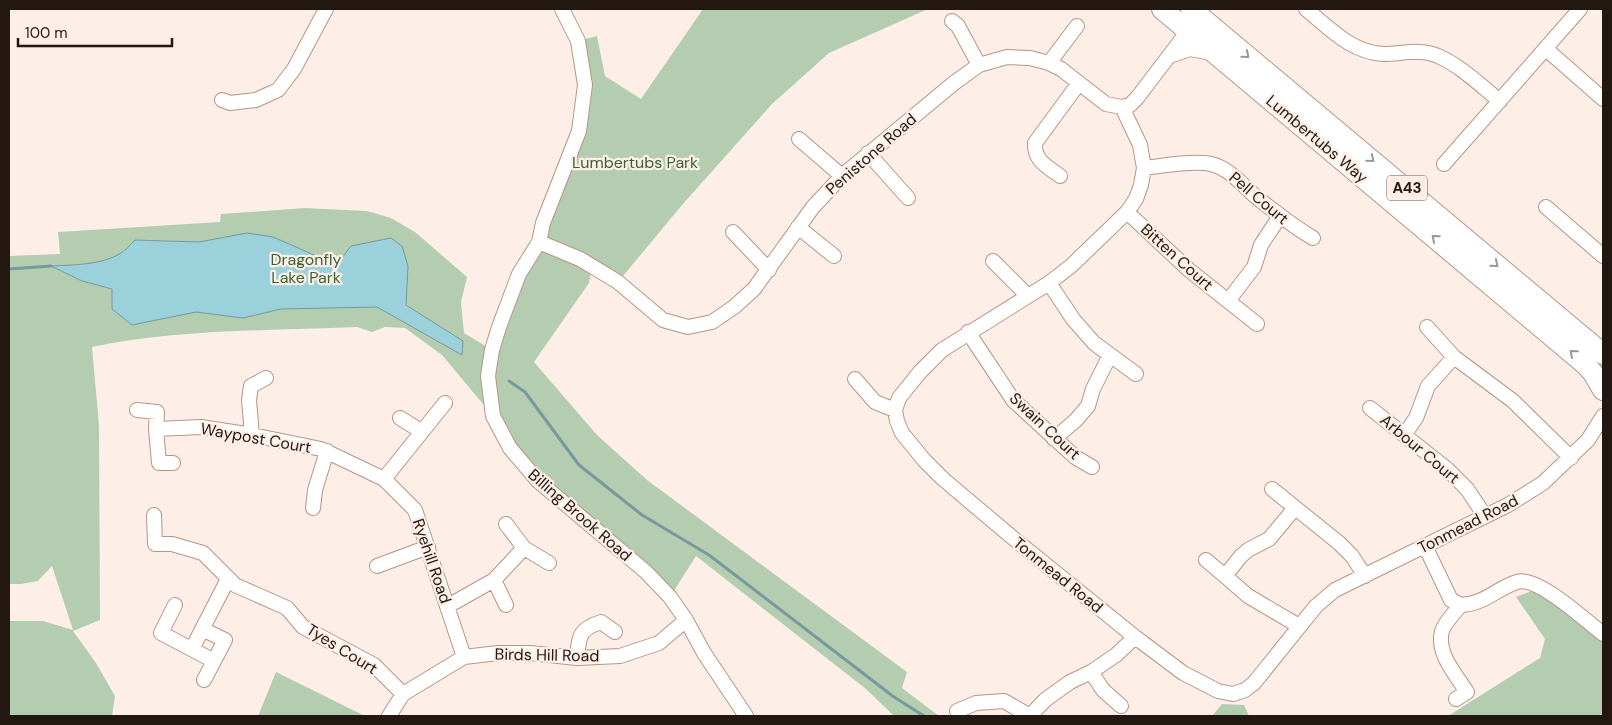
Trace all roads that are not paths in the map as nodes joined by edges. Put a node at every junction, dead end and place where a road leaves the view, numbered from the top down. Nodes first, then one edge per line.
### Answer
1 (326, 9) edge
2 (562, 9) edge
3 (1191, 9) edge
4 (1306, 9) edge
5 (1580, 9) edge
6 (1164, 11) edge
7 (952, 21) dead end
8 (1209, 24) junction
9 (1077, 26) dead end
10 (1188, 31) junction
11 (1546, 49) junction
12 (1215, 53) junction
13 (1169, 56) junction
14 (1050, 63) junction
15 (979, 65) junction
16 (1079, 83) junction
17 (1603, 98) edge
18 (222, 100) dead end
19 (1500, 101) junction
20 (1122, 107) junction
21 (799, 139) dead end
22 (868, 154) junction
23 (1444, 164) dead end
24 (1144, 168) junction
25 (842, 176) junction
26 (1060, 176) dead end
27 (908, 198) dead end
28 (1546, 207) dead end
29 (1127, 212) junction
30 (1280, 216) junction
31 (798, 227) junction
32 (733, 232) dead end
33 (1313, 238) dead end
34 (539, 242) junction
35 (834, 256) dead end
36 (1603, 256) edge
37 (993, 261) dead end
38 (769, 270) junction
39 (1049, 282) junction
40 (1028, 296) junction
41 (1228, 301) junction
42 (1257, 324) dead end
43 (1427, 327) dead end
44 (968, 332) junction
45 (1603, 354) edge
46 (1110, 355) junction
47 (1454, 357) junction
48 (1136, 374) dead end
49 (266, 378) dead end
50 (854, 379) dead end
51 (1603, 390) edge
52 (445, 403) dead end
53 (1370, 408) dead end
54 (137, 410) dead end
55 (895, 410) junction
56 (1603, 416) edge
57 (400, 418) dead end
58 (156, 429) junction
59 (421, 431) junction
60 (1404, 434) junction
61 (1603, 434) edge
62 (252, 435) junction
63 (1054, 439) junction
64 (1588, 440) junction
65 (327, 451) junction
66 (1571, 458) junction
67 (174, 463) dead end
68 (1092, 467) dead end
69 (384, 479) junction
70 (1272, 489) dead end
71 (313, 508) dead end
72 (1295, 508) junction
73 (154, 515) dead end
74 (1485, 516) junction
75 (506, 524) dead end
76 (1425, 546) junction
77 (428, 547) junction
78 (524, 548) junction
79 (1206, 560) dead end
80 (549, 563) dead end
81 (378, 566) dead end
82 (1226, 576) junction
83 (1365, 576) junction
84 (228, 578) junction
85 (494, 580) junction
86 (175, 605) dead end
87 (506, 605) dead end
88 (448, 606) junction
89 (1461, 606) junction
90 (686, 620) junction
91 (1299, 626) junction
92 (202, 628) junction
93 (615, 632) dead end
94 (1603, 634) edge
95 (1135, 637) junction
96 (192, 649) junction
97 (464, 657) junction
98 (577, 658) junction
99 (214, 661) junction
100 (1091, 672) junction
101 (204, 680) dead end
102 (403, 694) junction
103 (1456, 699) dead end
104 (1121, 706) dead end
105 (957, 712) dead end
106 (389, 716) edge
107 (746, 716) edge
108 (1030, 716) edge

1 - 18 street
2 - 34 street, Billing Brook Road
3 - 8 highway, Lumbertubs Way / A43
4 - 19 street
5 - 11 street
6 - 10 highway, Lumbertubs Way / A43
6 - 13 street
7 - 15 street
8 - 10 street
8 -> 45 highway, Lumbertubs Way / A43
9 - 14 street
10 - 12 highway, Lumbertubs Way / A43
10 - 13 street
11 - 17 street
11 - 19 street
12 - 13 street
51 -> 12 highway, Lumbertubs Way / A43
13 - 20 street
14 - 15 street, Penistone Road
14 - 16 street, Penistone Road
15 - 22 street, Penistone Road
16 - 20 street, Penistone Road
16 - 26 street
19 - 23 street
20 - 24 street
21 - 25 street
22 - 25 street, Penistone Road
22 - 27 street
24 - 29 street
24 - 30 street, Pell Court
25 - 31 street, Penistone Road
28 - 36 street
29 - 39 street
29 - 41 street, Bitten Court
30 - 33 street, Pell Court
30 - 41 street, Bitten Court
31 - 35 street
31 - 38 street, Penistone Road
32 - 38 street
34 - 38 street, Penistone Road
34 - 90 street, Billing Brook Road
37 - 40 street
39 - 40 street
39 - 46 street
40 - 44 street
41 - 42 street, Bitten Court
43 - 47 street
44 - 55 street
44 - 63 street, Swain Court
46 - 48 street
46 - 63 street
47 - 60 street
47 - 66 street
49 - 62 street
50 - 55 street
52 - 59 street
53 - 60 street, Arbour Court
54 - 58 street
55 - 95 street, Tonmead Road
56 - 64 street, Tonmead Road
57 - 59 street
58 - 62 street, Waypost Court
58 - 67 street
59 - 69 street
60 - 74 street, Arbour Court
61 - 64 street, Tonmead Road
62 - 65 street, Waypost Court
63 - 68 street, Swain Court
64 - 66 street, Tonmead Road
65 - 69 street, Ryehill Road
65 - 71 street
66 - 74 street, Tonmead Road
69 - 77 street, Ryehill Road
70 - 72 street
72 - 82 street
72 - 83 street
73 - 84 street, Tyes Court
74 - 76 street, Tonmead Road
75 - 78 street
76 - 83 street, Tonmead Road
76 - 89 street
77 - 81 street
77 - 88 street, Ryehill Road
78 - 80 street
78 - 85 street
79 - 82 street
82 - 91 street
83 - 91 street, Tonmead Road
84 - 92 street
84 - 102 street, Tyes Court
85 - 87 street
85 - 88 street
86 - 96 street
88 - 97 street, Ryehill Road
89 - 94 street
89 - 103 street
90 - 98 street, Birds Hill Road
90 - 107 street, Billing Brook Road
91 - 95 street, Tonmead Road
92 - 96 street
92 - 99 street
93 - 98 street
95 - 100 street
96 - 99 street
97 - 98 street, Birds Hill Road
97 - 102 street, Birds Hill Road
99 - 101 street
100 - 104 street
100 - 108 street
102 - 106 street, Birds Hill Road
105 - 108 street

